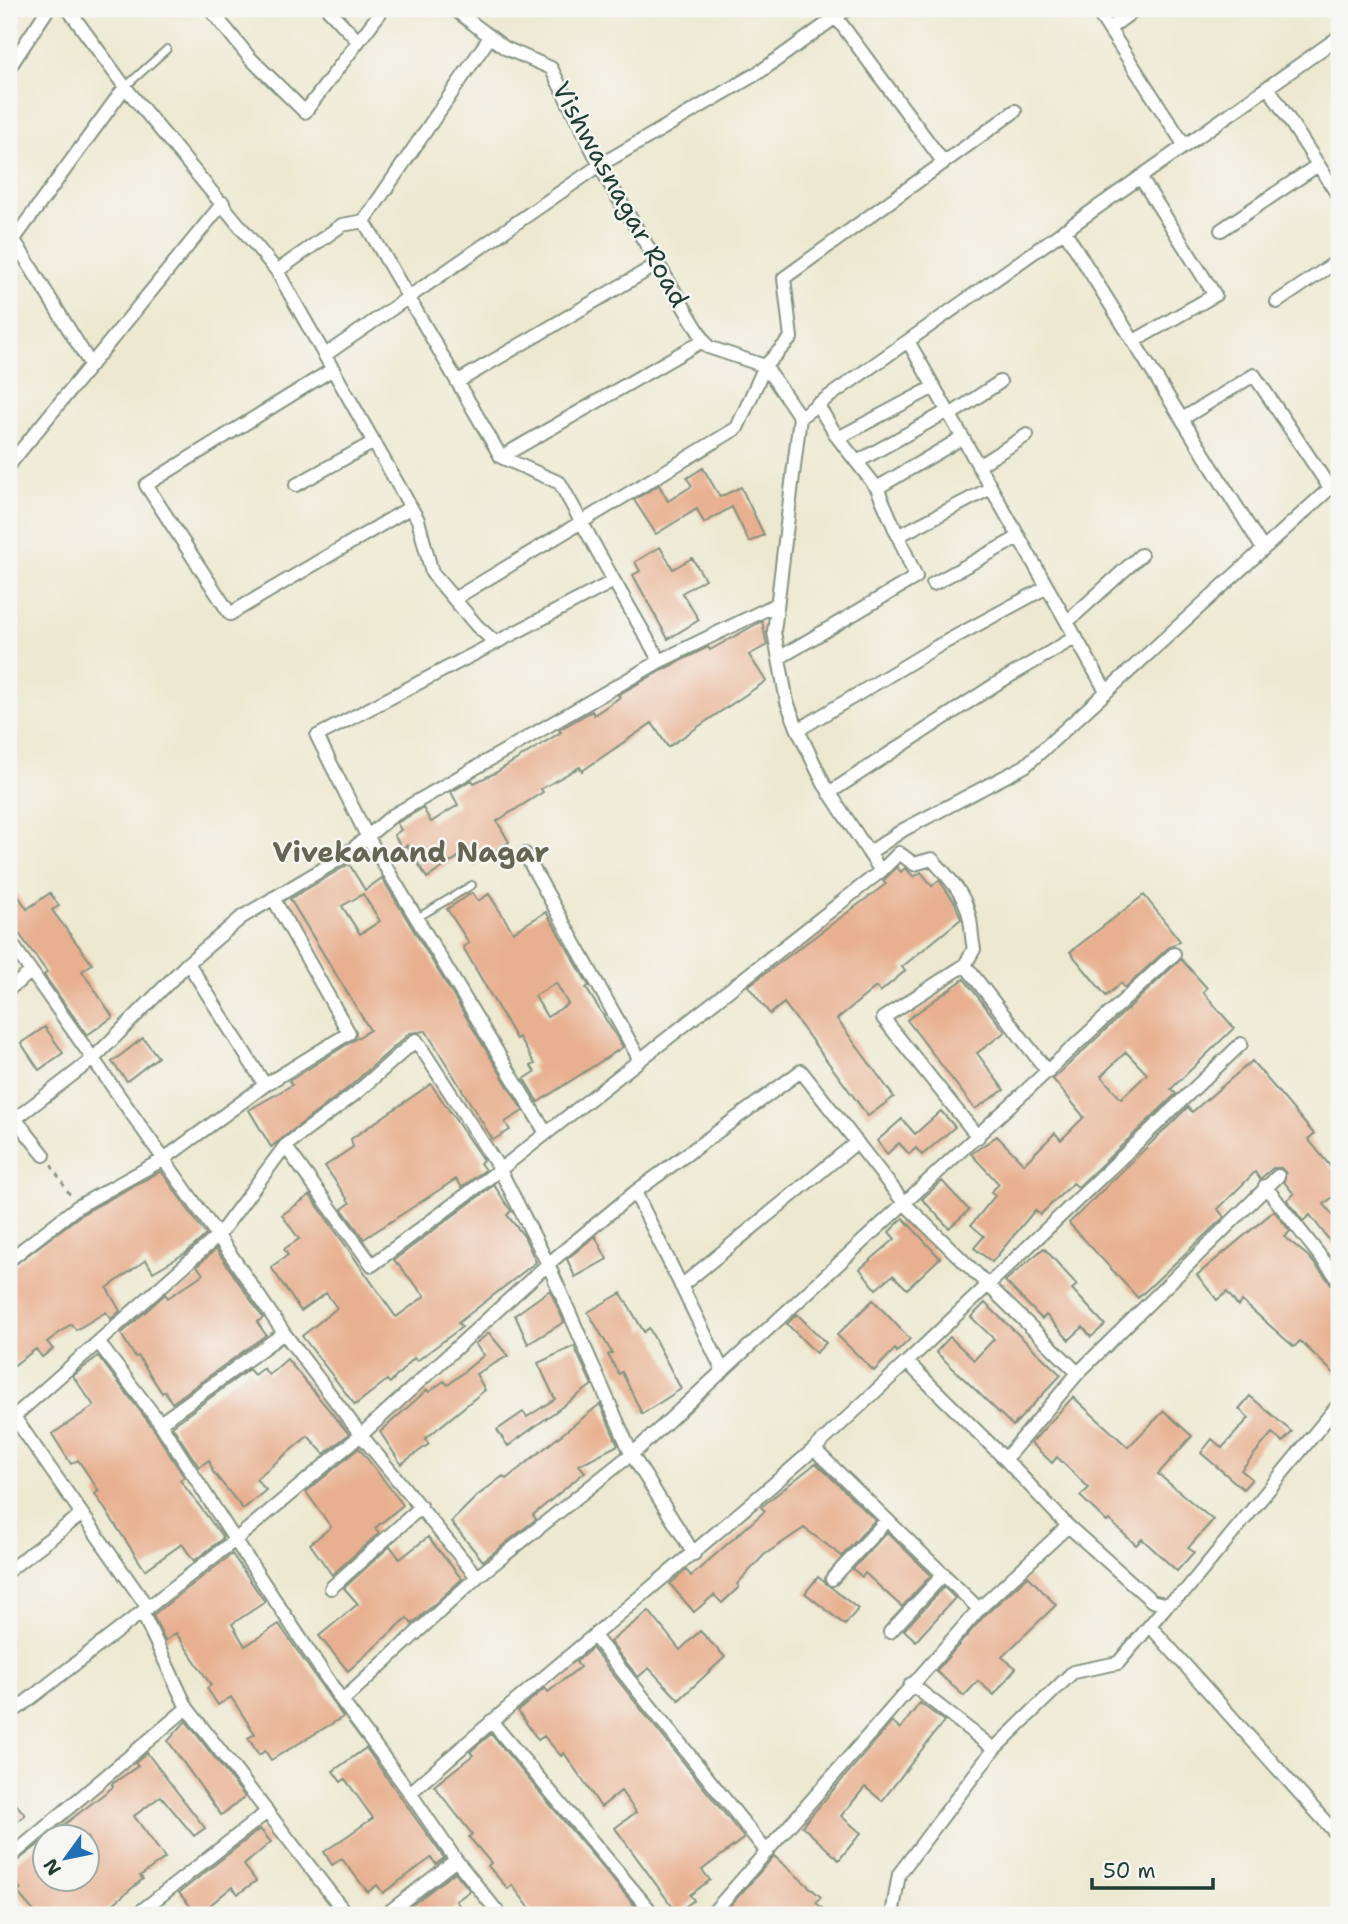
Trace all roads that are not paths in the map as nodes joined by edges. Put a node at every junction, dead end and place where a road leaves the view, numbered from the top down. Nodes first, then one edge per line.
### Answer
1 (48, 9) edge
2 (68, 9) edge
3 (211, 9) edge
4 (328, 9) edge
5 (383, 9) edge
6 (454, 9) edge
7 (1096, 9) edge
8 (1136, 9) edge
9 (842, 13) edge
10 (1109, 29) junction
11 (490, 37) junction
12 (1339, 37) edge
13 (358, 41) junction
14 (167, 49) dead end
15 (9, 68) edge
16 (125, 87) junction
17 (1268, 87) junction
18 (1016, 111) dead end
19 (1185, 146) junction
20 (944, 163) junction
21 (600, 165) junction
22 (1318, 165) junction
23 (1140, 177) junction
24 (1339, 197) edge
25 (223, 203) junction
26 (363, 221) junction
27 (1064, 230) junction
28 (1221, 230) dead end
29 (10, 240) edge
30 (1339, 260) edge
31 (658, 264) junction
32 (277, 271) junction
33 (408, 298) junction
34 (1277, 302) dead end
35 (908, 341) junction
36 (1133, 341) junction
37 (706, 343) junction
38 (325, 355) junction
39 (91, 366) junction
40 (765, 366) junction
41 (333, 369) junction
42 (457, 382) junction
43 (1000, 382) dead end
44 (934, 387) junction
45 (817, 404) junction
46 (949, 413) junction
47 (800, 416) junction
48 (1182, 419) junction
49 (1027, 435) dead end
50 (838, 438) junction
51 (962, 438) junction
52 (374, 442) junction
53 (11, 457) edge
54 (501, 457) junction
55 (857, 462) junction
56 (978, 466) junction
57 (1335, 484) edge
58 (296, 485) dead end
59 (877, 488) junction
60 (991, 488) junction
61 (411, 507) junction
62 (582, 523) junction
63 (898, 536) junction
64 (1019, 537) junction
65 (1263, 549) junction
66 (1141, 555) dead end
67 (614, 581) junction
68 (933, 584) dead end
69 (1047, 587) junction
70 (454, 599) junction
71 (775, 605) junction
72 (1067, 622) junction
73 (1076, 637) junction
74 (496, 643) junction
75 (779, 657) junction
76 (660, 661) junction
77 (1106, 691) junction
78 (798, 730) junction
79 (829, 793) junction
80 (367, 836) junction
81 (869, 853) junction
82 (525, 854) dead end
83 (881, 871) junction
84 (472, 885) dead end
85 (273, 898) junction
86 (417, 918) junction
87 (9, 940) edge
88 (1174, 954) dead end
89 (188, 964) junction
90 (965, 965) junction
91 (31, 972) junction
92 (9, 989) edge
93 (1241, 1044) dead end
94 (93, 1059) junction
95 (640, 1060) junction
96 (1048, 1072) junction
97 (265, 1085) junction
98 (12, 1115) edge
99 (546, 1133) junction
100 (978, 1137) junction
101 (857, 1142) junction
102 (285, 1146) junction
103 (44, 1155) road end
104 (164, 1159) junction
105 (499, 1168) junction
106 (1278, 1176) dead end
107 (1265, 1186) junction
108 (635, 1192) junction
109 (905, 1204) junction
110 (218, 1236) junction
111 (9, 1260) edge
112 (548, 1264) junction
113 (1339, 1280) edge
114 (681, 1286) junction
115 (989, 1286) junction
116 (284, 1333) junction
117 (98, 1342) junction
118 (907, 1362) junction
119 (723, 1371) junction
120 (1078, 1373) junction
121 (1339, 1404) edge
122 (11, 1419) edge
123 (160, 1423) junction
124 (361, 1435) junction
125 (814, 1450) junction
126 (632, 1454) junction
127 (1005, 1459) junction
128 (421, 1507) junction
129 (82, 1514) junction
130 (887, 1520) junction
131 (1068, 1526) junction
132 (235, 1540) junction
133 (694, 1554) junction
134 (9, 1570) edge
135 (944, 1574) junction
136 (477, 1577) junction
137 (832, 1579) dead end
138 (331, 1588) dead end
139 (1167, 1605) junction
140 (979, 1609) junction
141 (145, 1610) junction
142 (1150, 1626) junction
143 (890, 1632) dead end
144 (594, 1636) junction
145 (911, 1684) junction
146 (342, 1700) junction
147 (187, 1708) junction
148 (9, 1715) edge
149 (491, 1721) junction
150 (995, 1749) junction
151 (410, 1793) junction
152 (267, 1812) junction
153 (1339, 1837) edge
154 (766, 1852) junction
155 (9, 1858) edge
156 (456, 1860) junction
157 (135, 1915) edge
158 (347, 1915) edge
159 (385, 1915) edge
160 (500, 1915) edge
161 (654, 1915) edge
162 (711, 1915) edge
163 (892, 1915) edge

1 - 15 street
2 - 16 street
3 - 13 street
4 - 13 street
5 - 13 street
6 - 11 street, Vishwasnagar Road
7 - 10 street
8 - 10 street
9 - 20 street
9 - 21 street
10 - 19 street
11 - 21 street, Vishwasnagar Road
11 - 26 street
12 - 17 street
14 - 16 lane
16 - 25 street
16 - 29 street
17 - 19 street
17 - 22 street
18 - 20 street
19 - 23 street
20 - 40 street
21 - 31 street, Vishwasnagar Road
21 - 33 street
22 - 24 street
22 - 28 street
23 - 27 street
23 - 36 street
25 - 32 street
25 - 39 street
26 - 32 street
26 - 33 street
27 - 35 street
27 - 36 street
29 - 39 street
30 - 34 street
31 - 37 street, Vishwasnagar Road
31 - 42 street
32 - 38 street
33 - 38 street
33 - 42 street
35 - 44 street
35 - 45 street
36 - 48 street
37 - 40 street
37 - 54 street
38 - 41 street
39 - 53 street
40 - 47 street
40 - 62 street
41 - 52 street
41 - 61 street
42 - 54 street
43 - 46 street
44 - 46 street
44 - 50 street
45 - 47 street
45 - 50 street
46 - 51 street
46 - 55 street
47 - 71 street
48 - 57 street
48 - 65 street
49 - 56 street
50 - 55 street
51 - 56 street
51 - 59 street
52 - 58 street
52 - 61 street
54 - 62 street
55 - 59 street
56 - 60 street
57 - 65 street
59 - 63 street
60 - 63 street
60 - 64 street
61 - 70 street
62 - 67 street
62 - 70 street
63 - 75 street
64 - 68 street
64 - 69 street
65 - 77 street
66 - 72 street
67 - 74 street
67 - 76 street
69 - 72 street
69 - 78 street
70 - 74 street
71 - 75 street
71 - 76 street
72 - 73 street
73 - 77 street
73 - 79 street
74 - 80 street
75 - 78 street
76 - 80 street
77 - 81 street
78 - 79 street
79 - 81 street
80 - 85 street
80 - 86 street
81 - 83 street
82 - 95 street
83 - 90 street
83 - 95 street
84 - 86 lane
85 - 89 street
85 - 97 street
86 - 99 street
87 - 91 street
88 - 96 street
89 - 94 street
89 - 97 street
90 - 96 street
90 - 100 street
91 - 92 street
91 - 94 street
93 - 115 street
94 - 98 street
94 - 104 street
95 - 99 street
96 - 100 street
97 - 104 street
98 - 103 street
99 - 105 street
100 - 109 street
101 - 108 street
101 - 109 street
101 - 114 street
102 - 105 street
102 - 105 street
102 - 110 street
104 - 110 street
104 - 111 street
105 - 112 street
106 - 107 street
107 - 113 street
107 - 120 street
108 - 112 street
108 - 114 street
109 - 115 street
109 - 119 street
110 - 116 street
110 - 117 street
112 - 124 street
112 - 126 street
114 - 119 street
115 - 118 street
115 - 120 street
116 - 123 street
116 - 124 street
117 - 122 street
117 - 123 street
118 - 125 street
118 - 127 street
119 - 126 street
120 - 127 street
121 - 139 street
122 - 129 street
123 - 132 street
124 - 128 street
124 - 132 street
125 - 130 street
125 - 133 street
126 - 133 street
126 - 136 street
127 - 131 street
128 - 136 street
128 - 138 street
129 - 134 street
129 - 141 street
130 - 135 street
130 - 137 street
131 - 139 street
131 - 140 street
132 - 141 street
132 - 146 street
133 - 144 street
135 - 140 street
135 - 143 street
136 - 146 street
139 - 142 street
140 - 145 street
141 - 147 street
141 - 148 street
142 - 150 street
142 - 153 street
144 - 149 street
144 - 154 street
145 - 150 street
145 - 154 street
146 - 151 street
147 - 152 street
147 - 155 street
149 - 151 street
149 - 161 street
150 - 163 street
151 - 156 street
152 - 157 street
152 - 158 street
154 - 162 street
156 - 159 street
156 - 160 street

